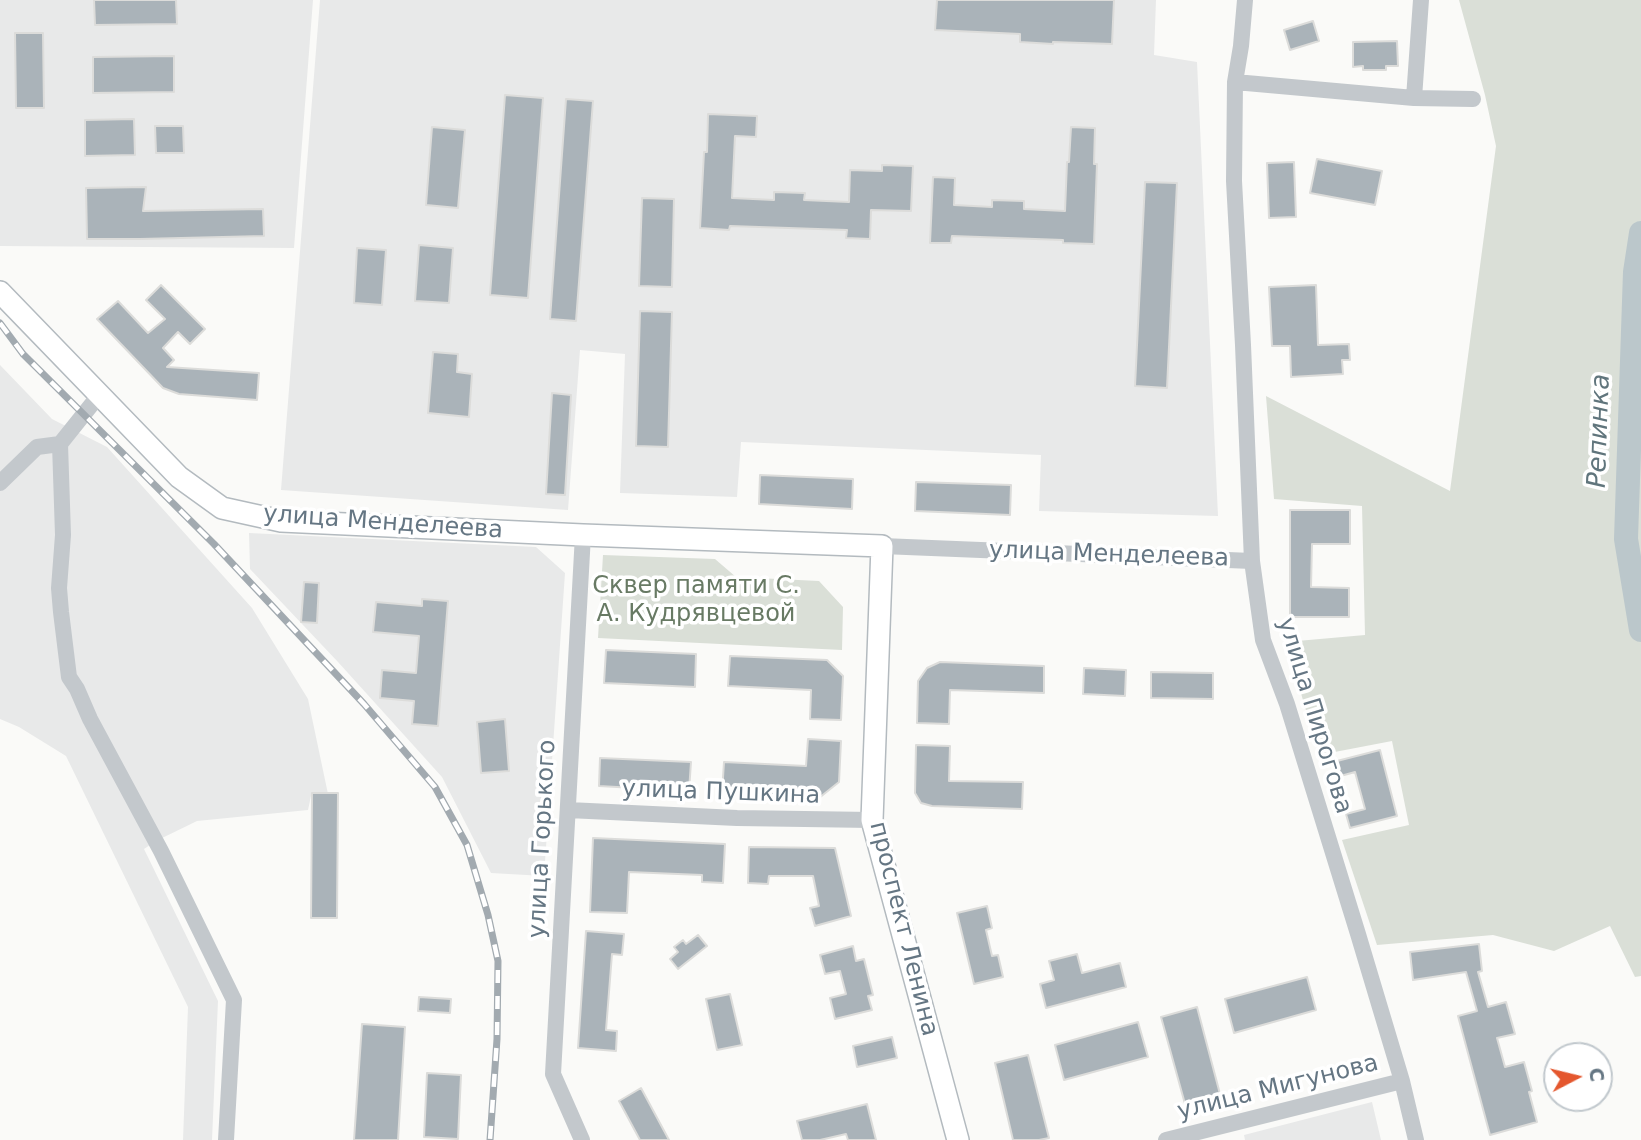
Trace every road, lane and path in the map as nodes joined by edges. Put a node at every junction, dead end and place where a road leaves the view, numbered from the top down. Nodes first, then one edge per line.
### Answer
1 (1245, 0) edge
2 (1421, 0) edge
3 (1235, 82) junction
4 (1414, 98) junction
5 (1473, 99) dead end
6 (0, 292) edge
7 (100, 394) junction
8 (60, 444) junction
9 (0, 483) edge
10 (583, 535) junction
11 (882, 546) junction
12 (1252, 561) junction
13 (568, 810) junction
14 (872, 820) junction
15 (1402, 1081) junction
16 (226, 1140) edge
17 (582, 1140) edge
18 (958, 1140) edge
19 (1166, 1140) edge
20 (1416, 1140) edge

1 - 3 street, улица Пирогова
2 - 4 street
3 - 4 street
3 - 12 street, улица Пирогова
4 - 5 street
6 - 7 main road, улица Менделеева
7 - 8 street
7 - 10 main road, улица Менделеева
8 - 9 street
8 - 16 street
10 - 11 main road, улица Менделеева
10 - 13 street, улица Горького
11 - 12 street, улица Менделеева
11 - 14 main road, проспект Ленина
12 - 15 street, улица Пирогова
13 - 14 street, улица Пушкина
13 - 17 street, улица Горького
14 - 18 main road, проспект Ленина
15 - 19 street, улица Мигунова
15 - 20 street, улица Пирогова

